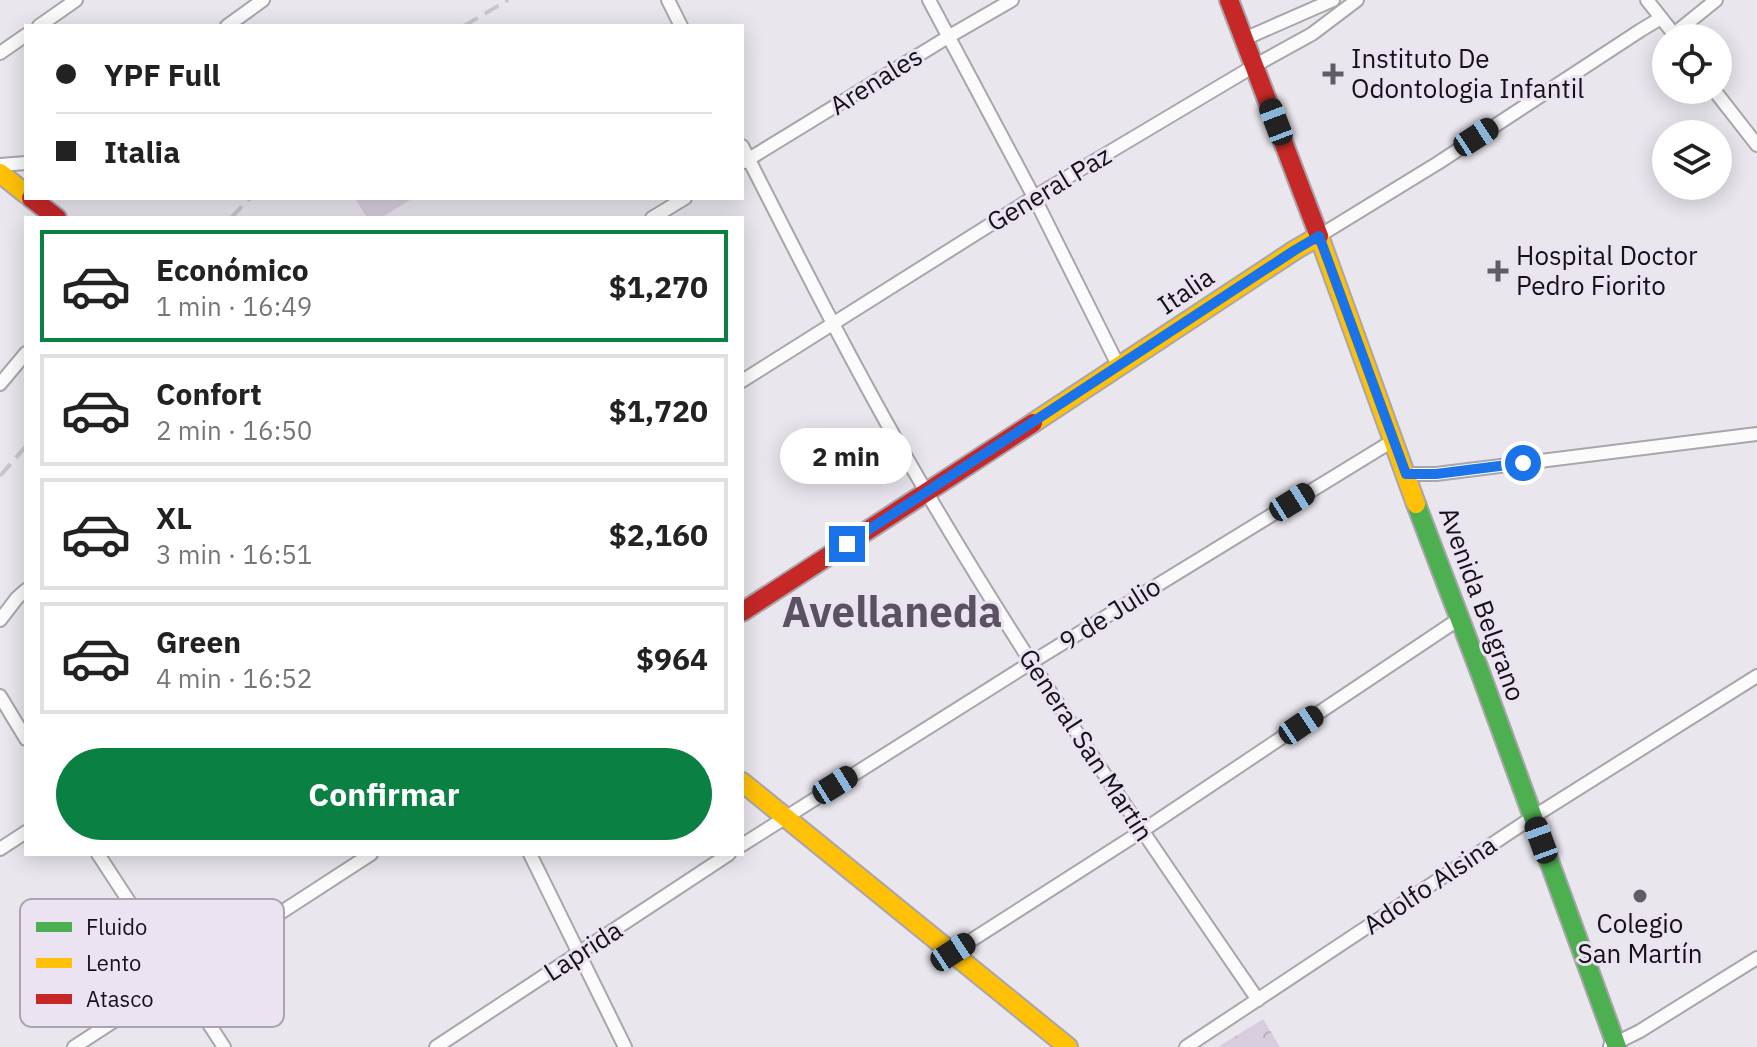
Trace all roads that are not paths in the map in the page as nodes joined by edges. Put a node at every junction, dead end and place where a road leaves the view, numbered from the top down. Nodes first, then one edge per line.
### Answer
1 (76, 0) edge
2 (263, 0) edge
3 (668, 0) edge
4 (929, 0) edge
5 (1012, 0) edge
6 (1229, 0) edge
7 (1333, 0) edge
8 (1357, 0) edge
9 (1647, 0) edge
10 (1716, 0) edge
11 (1661, 18) junction
12 (42, 24) edge
13 (230, 24) edge
14 (680, 24) edge
15 (1666, 24) edge
16 (1689, 24) edge
17 (24, 36) edge
18 (948, 37) junction
19 (1244, 39) junction
20 (0, 53) edge
21 (1254, 66) junction
22 (1725, 104) edge
23 (1757, 145) edge
24 (746, 162) edge
25 (24, 163) edge
26 (0, 165) edge
27 (0, 173) edge
28 (24, 192) edge
29 (1034, 197) junction
30 (34, 200) edge
31 (682, 200) edge
32 (54, 216) edge
33 (655, 216) edge
34 (1319, 236) junction
35 (833, 324) junction
36 (24, 355) edge
37 (1119, 367) junction
38 (744, 380) edge
39 (0, 384) edge
40 (1757, 434) edge
41 (1394, 440) junction
42 (1406, 474) junction
43 (926, 493) junction
44 (24, 592) edge
45 (744, 611) edge
46 (1459, 619) junction
47 (0, 620) edge
48 (1032, 662) junction
49 (1757, 676) edge
50 (0, 696) edge
51 (24, 736) edge
52 (744, 784) edge
53 (786, 816) junction
54 (1533, 817) junction
55 (1142, 831) junction
56 (24, 833) edge
57 (744, 844) edge
58 (0, 849) edge
59 (99, 856) edge
60 (368, 856) edge
61 (531, 856) edge
62 (726, 856) edge
63 (127, 899) edge
64 (284, 910) edge
65 (953, 952) junction
66 (579, 954) junction
67 (1757, 958) edge
68 (1258, 1000) junction
69 (104, 1027) edge
70 (211, 1027) edge
71 (1613, 1046) edge
72 (74, 1047) edge
73 (224, 1047) edge
74 (436, 1047) edge
75 (625, 1047) edge
76 (1068, 1047) edge
77 (1186, 1047) edge

1 - 12 street
2 - 13 street
3 - 14 street
4 - 18 street
5 - 18 street, Arenales
6 - 19 main road, Avenida Belgrano
7 - 19 street
8 - 21 street, General Paz
9 - 11 street
10 - 16 street
11 - 15 street
11 - 34 street, Italia
17 - 20 street
18 - 24 street, Arenales
18 - 29 street
19 - 21 main road, Avenida Belgrano
21 - 29 street, General Paz
21 - 34 main road, Avenida Belgrano
22 - 23 street
24 - 35 street, General San Martín
25 - 26 street
27 - 28 main road
29 - 35 street, General Paz
29 - 37 street
30 - 32 main road
31 - 33 street
34 - 37 main road, Italia
34 - 41 main road, Avenida Belgrano
35 - 38 street, General Paz
35 - 43 street, General San Martín
36 - 39 street
37 - 43 main road, Italia
40 - 42 street
41 - 42 main road, Avenida Belgrano
41 - 48 street, 9 de Julio
42 - 46 main road, Avenida Belgrano
43 - 45 main road, Italia
43 - 48 street, General San Martín
44 - 47 street
46 - 54 main road, Avenida Belgrano
46 - 55 street
48 - 53 street, 9 de Julio
48 - 55 street, General San Martín
49 - 54 street, Adolfo Alsina
50 - 51 street
52 - 53 main road
53 - 57 street
53 - 65 main road
54 - 68 street, Adolfo Alsina
54 - 71 main road, Avenida Belgrano
55 - 65 street
55 - 68 street, General San Martín
56 - 58 street
59 - 63 street
60 - 64 street
61 - 66 street
62 - 66 street, Laprida
65 - 76 main road
66 - 74 street, Laprida
66 - 75 street
67 - 71 street
68 - 77 street, Adolfo Alsina
69 - 72 street
70 - 73 street

